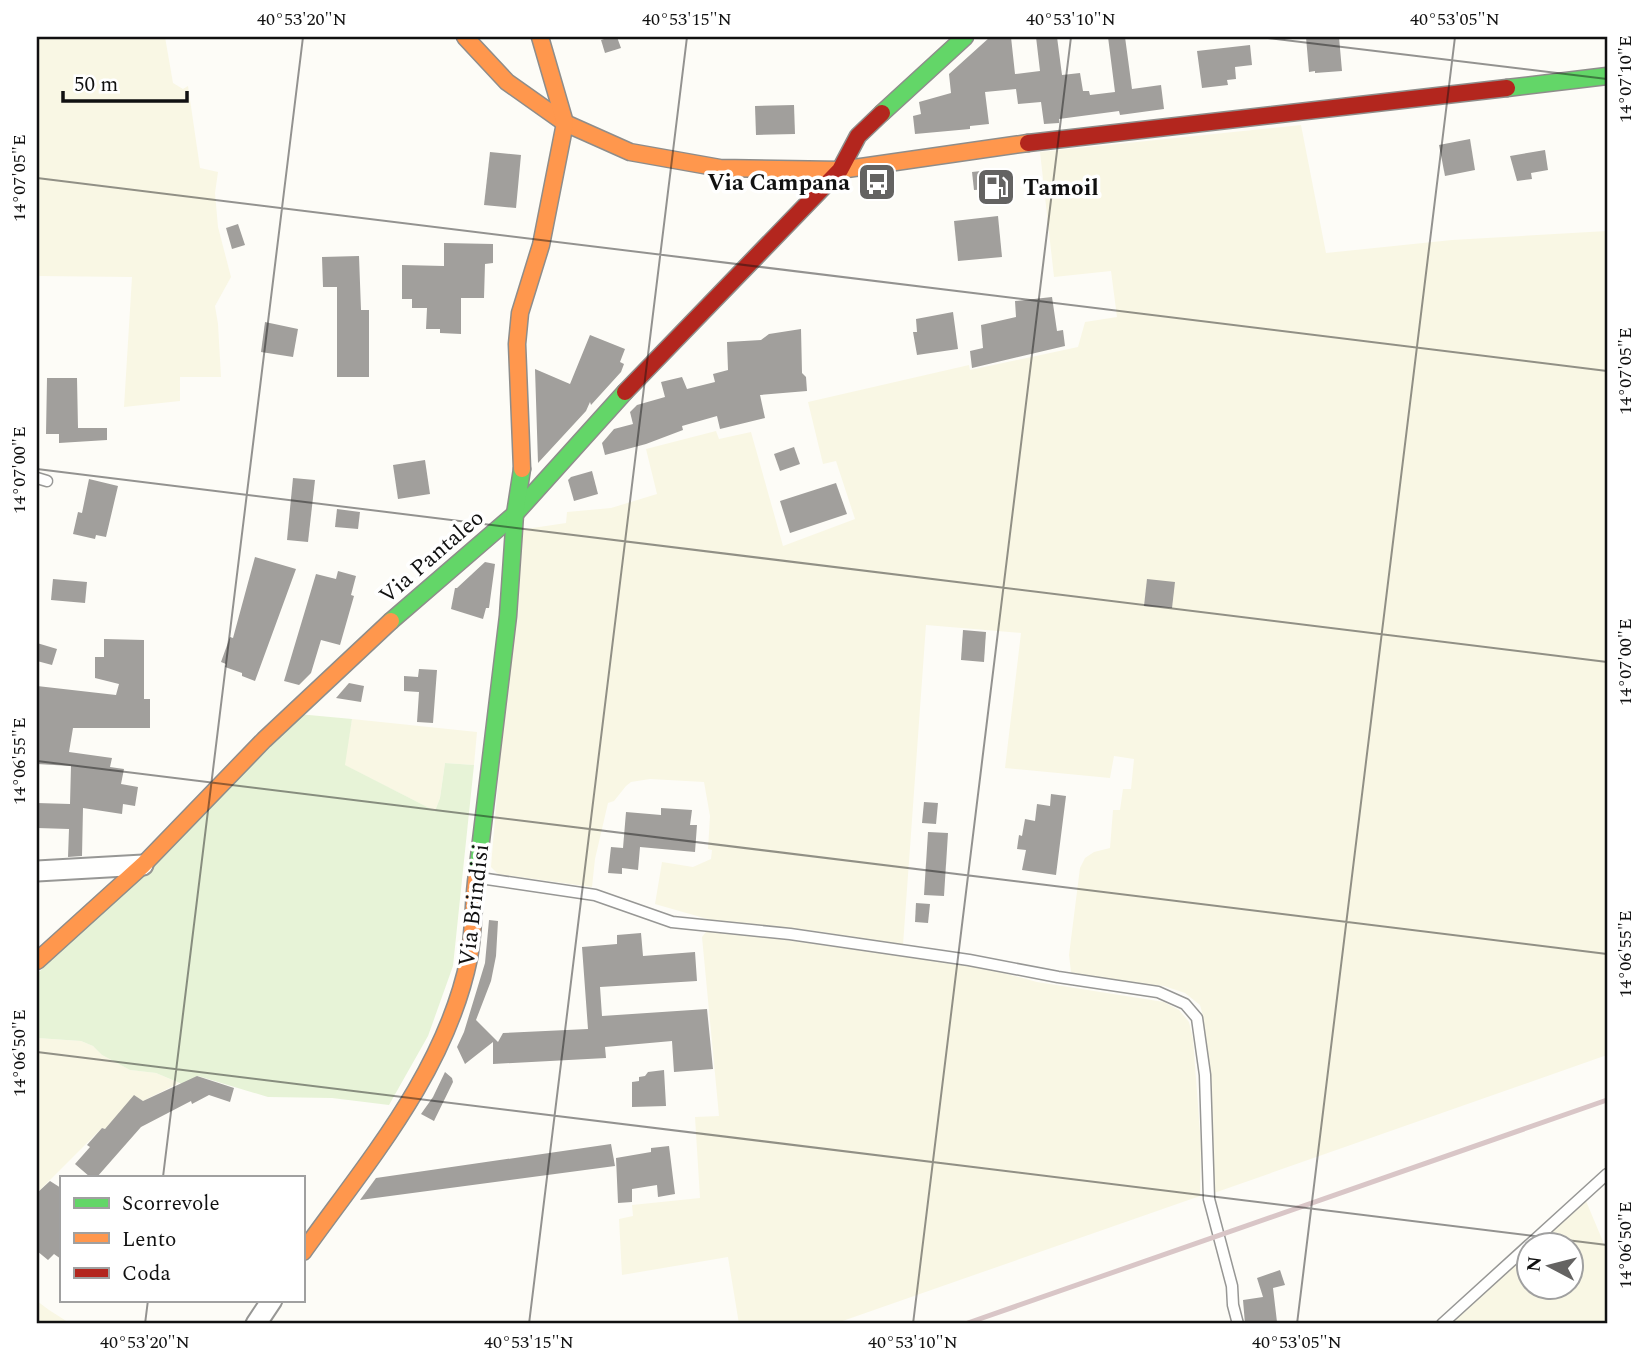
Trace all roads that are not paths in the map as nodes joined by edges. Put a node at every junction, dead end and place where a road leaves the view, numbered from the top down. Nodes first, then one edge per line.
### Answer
1 (465, 37) edge
2 (540, 37) edge
3 (965, 37) edge
4 (1607, 76) edge
5 (565, 122) junction
6 (840, 170) junction
7 (515, 514) junction
8 (143, 865) junction
9 (37, 871) edge
10 (476, 878) junction
11 (37, 961) edge
12 (1607, 1174) edge
13 (304, 1251) edge
14 (271, 1302) edge
15 (256, 1324) edge
16 (1238, 1324) edge
17 (1442, 1324) edge

1 - 5 street
2 - 5 street
3 - 6 street, Via Pantaleo
4 - 6 street
5 - 6 street
5 - 7 street, Via Brindisi
6 - 7 street, Via Pantaleo
7 - 8 street, Via Pantaleo
7 - 10 street, Via Brindisi
8 - 9 street
8 - 11 street, Via Pantaleo
10 - 13 street, Via Brindisi
10 - 16 lane
12 - 17 lane
14 - 15 street

